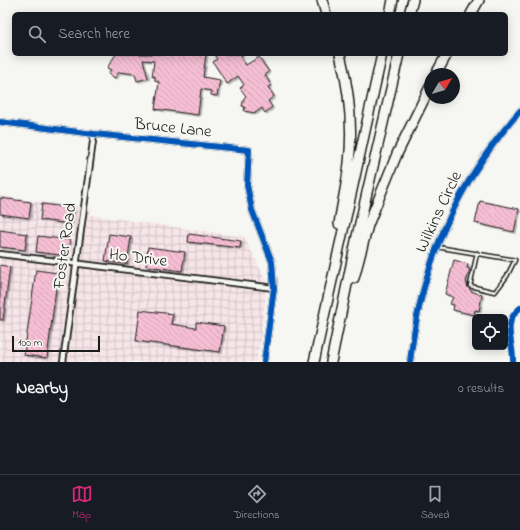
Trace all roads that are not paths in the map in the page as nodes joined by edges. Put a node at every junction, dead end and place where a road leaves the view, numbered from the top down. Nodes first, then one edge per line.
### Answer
1 (322, 0) edge
2 (393, 0) edge
3 (413, 0) edge
4 (479, 0) edge
5 (325, 12) edge
6 (390, 12) edge
7 (410, 12) edge
8 (471, 12) edge
9 (340, 56) edge
10 (382, 56) edge
11 (399, 56) edge
12 (446, 56) edge
13 (439, 68) edge
14 (424, 99) edge
15 (520, 112) edge
16 (0, 122) edge
17 (94, 134) junction
18 (436, 247) junction
19 (477, 253) junction
20 (0, 254) edge
21 (76, 263) junction
22 (274, 288) junction
23 (320, 331) junction
24 (63, 362) edge
25 (264, 362) edge
26 (314, 362) edge
27 (331, 362) edge
28 (410, 362) edge

1 - 5 highway
2 - 6 highway
3 - 7 highway
4 - 8 highway
9 - 23 highway
10 - 23 highway
11 - 27 highway
12 - 13 highway
14 - 27 highway
15 - 18 street, Wilkins Circle
16 - 17 street, Bruce Lane
17 - 21 street, Foster Road
17 - 22 street, Bruce Lane
18 - 19 lane
18 - 28 street, Wilkins Circle
19 - 19 lane
20 - 21 street, Ho Drive
21 - 22 street, Ho Drive
21 - 24 street, Foster Road
22 - 25 street
23 - 26 highway

